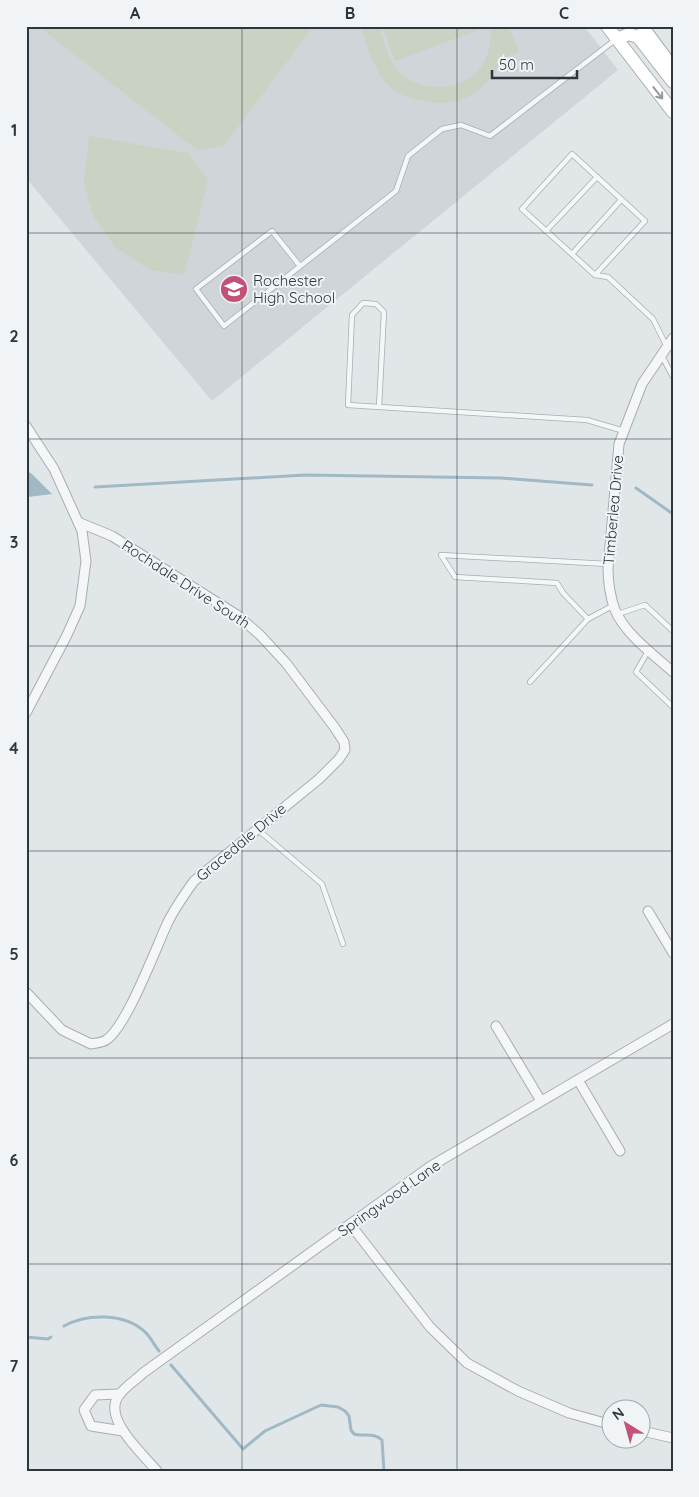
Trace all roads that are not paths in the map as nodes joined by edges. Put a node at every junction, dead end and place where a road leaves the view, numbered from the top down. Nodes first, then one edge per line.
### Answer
1 (607, 26) edge
2 (642, 26) edge
3 (616, 39) junction
4 (673, 68) edge
5 (673, 82) edge
6 (673, 112) edge
7 (597, 177) junction
8 (621, 200) junction
9 (546, 231) junction
10 (572, 254) junction
11 (300, 266) junction
12 (595, 275) junction
13 (673, 338) edge
14 (667, 347) junction
15 (662, 355) junction
16 (673, 377) edge
17 (379, 407) junction
18 (26, 426) edge
19 (624, 431) junction
20 (78, 522) junction
21 (608, 564) junction
22 (614, 605) junction
23 (618, 614) junction
24 (588, 619) junction
25 (673, 631) edge
26 (648, 650) junction
27 (673, 672) edge
28 (530, 682) dead end
29 (673, 707) edge
30 (26, 712) edge
31 (345, 750) joint
32 (257, 829) junction
33 (648, 911) dead end
34 (343, 944) dead end
35 (673, 953) edge
36 (26, 992) edge
37 (673, 1024) edge
38 (496, 1026) dead end
39 (578, 1080) junction
40 (542, 1102) junction
41 (620, 1151) dead end
42 (350, 1224) junction
43 (119, 1394) junction
44 (602, 1422) edge
45 (123, 1431) junction
46 (652, 1433) edge
47 (673, 1438) edge
48 (157, 1471) edge

1 - 3 main road
2 - 4 main road
3 - 5 main road
3 -> 6 main road
3 - 11 lane
7 - 8 lane
7 - 9 lane
7 - 9 lane
8 - 10 lane
8 - 12 lane
9 - 10 lane
10 - 12 lane
11 - 11 lane
12 - 14 lane
13 - 14 street, Timberlea Drive
14 - 15 street, Timberlea Drive
15 - 16 lane
15 - 19 street, Timberlea Drive
17 - 17 lane
17 - 19 lane
18 - 20 street
19 - 21 street, Timberlea Drive
20 - 30 street
20 - 31 street, Rochdale Drive South
21 - 22 street, Timberlea Drive
21 - 24 lane
22 - 23 street, Timberlea Drive
22 - 24 lane
23 - 25 lane
23 - 26 street, Timberlea Drive
24 - 28 lane
26 - 27 street, Timberlea Drive
26 - 29 lane
31 - 32 street, Gracedale Drive
32 - 34 lane
32 - 36 street, Gracedale Drive
33 - 35 street
37 - 39 street, Springwood Lane
38 - 40 street
39 - 40 street, Springwood Lane
39 - 41 street
40 - 42 street, Springwood Lane
42 - 43 street, Springwood Lane
42 - 44 street
43 - 45 street
43 - 45 street
45 - 48 street
46 - 47 street

